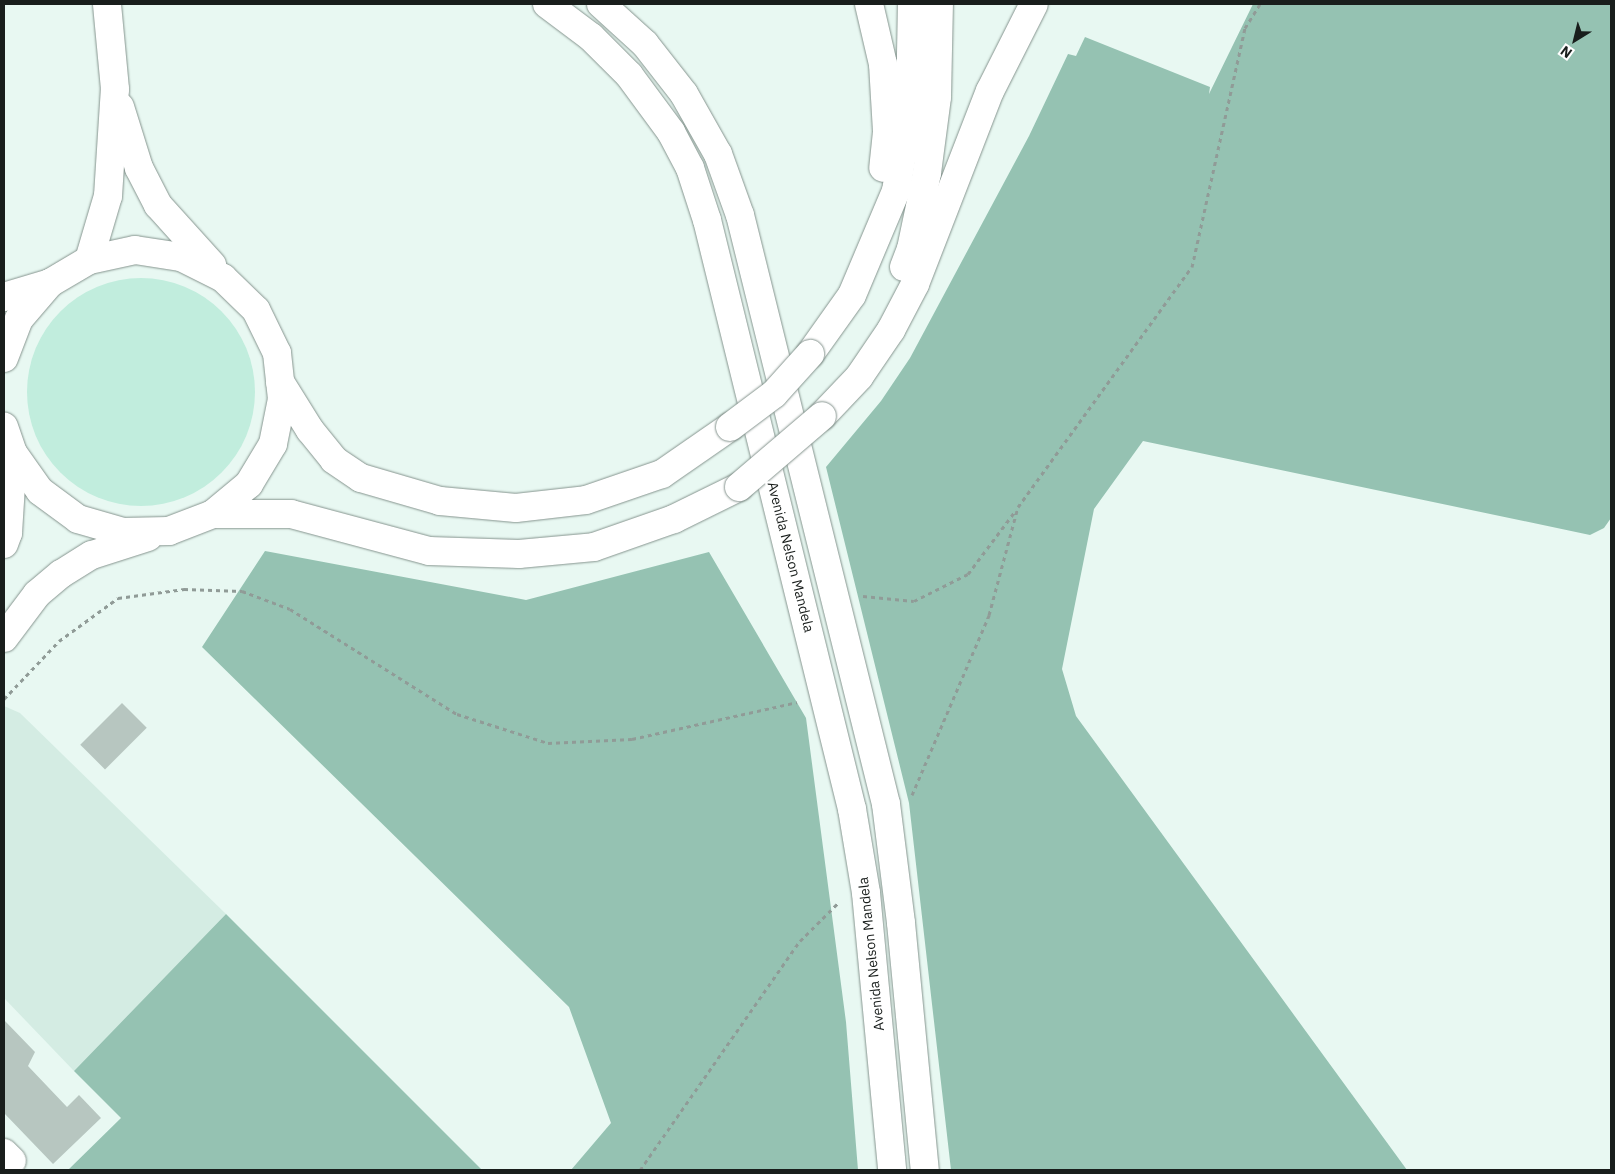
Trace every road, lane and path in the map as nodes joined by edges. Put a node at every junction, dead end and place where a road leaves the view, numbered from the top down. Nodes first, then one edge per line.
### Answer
1 (547, 4) edge
2 (601, 4) edge
3 (869, 4) edge
4 (912, 4) edge
5 (939, 4) edge
6 (1034, 4) edge
7 (1260, 4) edge
8 (107, 9) edge
9 (115, 90) junction
10 (876, 239) junction
11 (90, 260) junction
12 (223, 278) junction
13 (50, 283) junction
14 (4, 297) edge
15 (4, 358) edge
16 (859, 377) junction
17 (280, 382) junction
18 (6, 434) edge
19 (1018, 507) junction
20 (213, 514) junction
21 (169, 531) junction
22 (4, 544) edge
23 (861, 596) dead end
24 (4, 638) edge
25 (4, 699) edge
26 (805, 701) dead end
27 (908, 805) dead end
28 (844, 896) dead end
29 (640, 1170) edge
30 (892, 1170) edge
31 (925, 1170) edge

1 - 30 main road, Avenida Nelson Mandela
2 - 31 main road
3 - 10 main road
4 - 10 main road
5 - 16 main road
6 - 16 main road
7 - 19 path
8 - 9 main road
9 - 11 main road
9 - 12 main road
10 - 17 main road, bridge
11 - 12 main road
11 - 13 main road
12 - 17 main road
13 - 14 main road
13 - 15 main road
16 - 20 main road, bridge
17 - 20 main road
18 - 21 main road
18 - 22 main road
19 - 23 path
19 - 27 path
20 - 21 main road
21 - 24 main road
25 - 26 path
28 - 29 path

